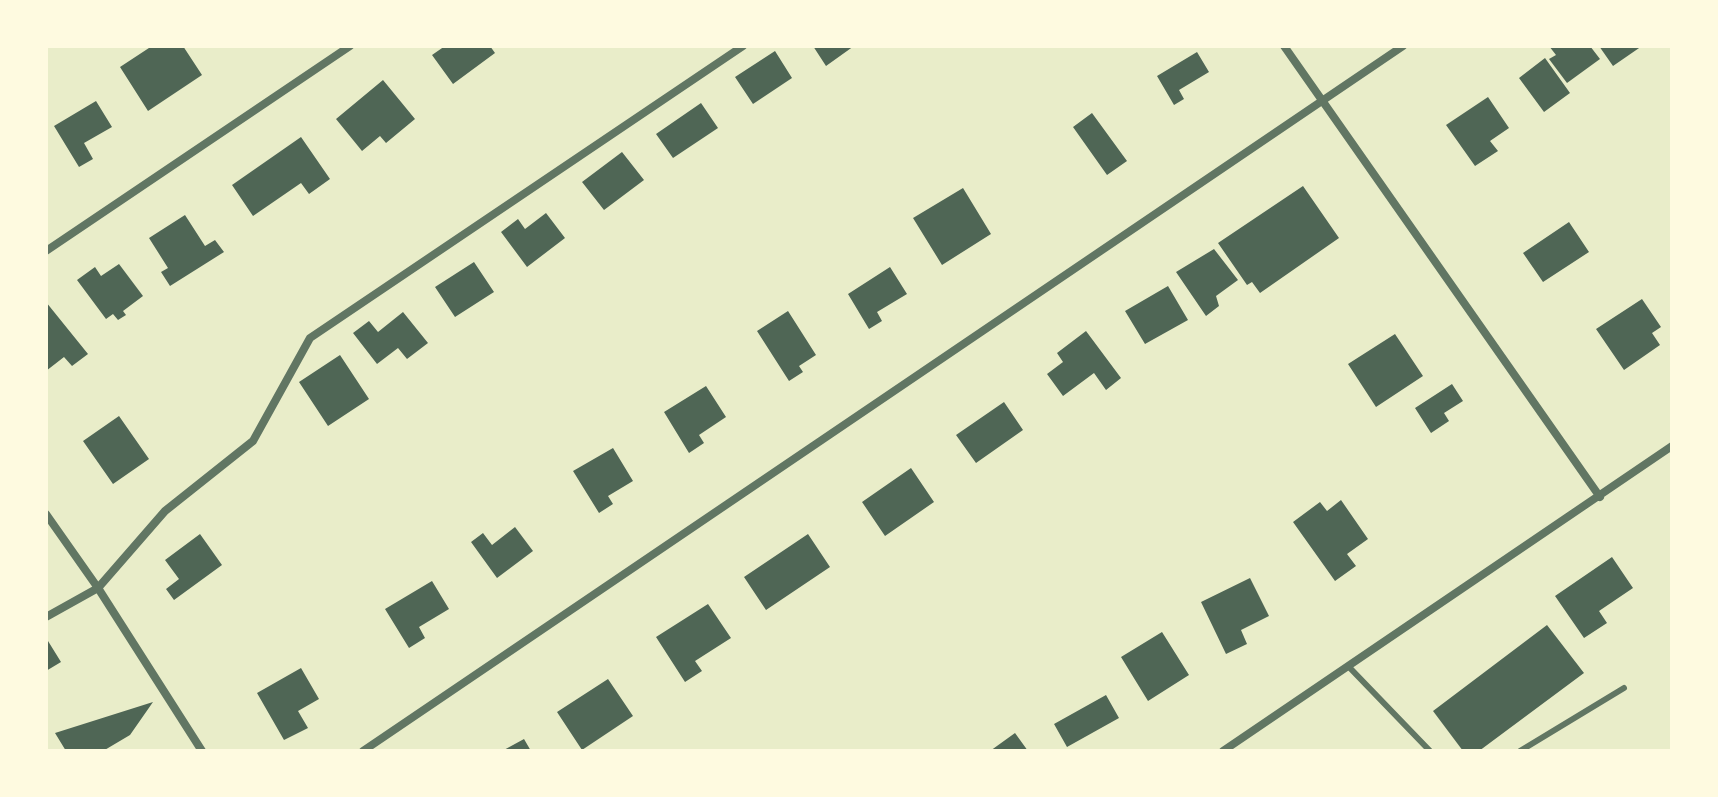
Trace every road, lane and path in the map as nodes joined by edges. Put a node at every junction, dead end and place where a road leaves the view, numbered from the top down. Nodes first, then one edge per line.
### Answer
1 (350, 46) edge
2 (743, 46) edge
3 (1284, 46) edge
4 (1403, 46) edge
5 (1323, 102) junction
6 (46, 251) edge
7 (1672, 446) edge
8 (1600, 497) junction
9 (46, 514) edge
10 (98, 588) junction
11 (46, 617) edge
12 (1349, 667) junction
13 (1624, 688) dead end
14 (202, 751) edge
15 (363, 751) edge
16 (1223, 751) edge
17 (1430, 751) edge
18 (1520, 751) edge

1 - 6 street
2 - 10 street
3 - 5 street
4 - 5 street
5 - 8 street
5 - 15 street
7 - 8 street
8 - 12 street
9 - 10 street
10 - 11 street
10 - 14 street
12 - 16 street
12 - 17 lane
13 - 18 lane

